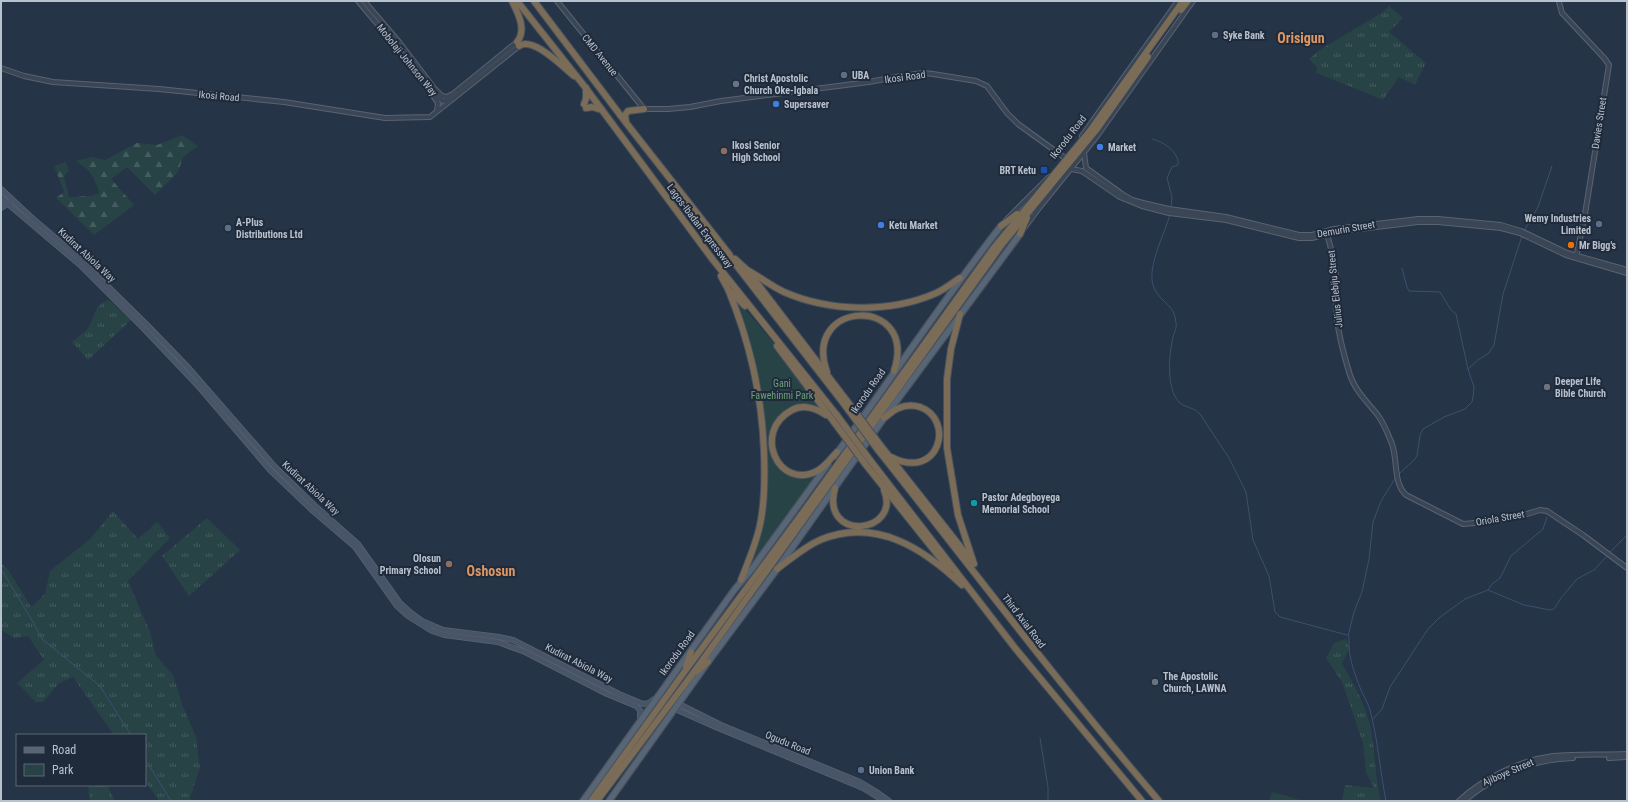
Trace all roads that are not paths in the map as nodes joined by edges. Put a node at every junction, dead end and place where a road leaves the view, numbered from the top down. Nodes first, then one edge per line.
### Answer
1 (358, 1) edge
2 (364, 1) edge
3 (512, 1) edge
4 (517, 1) edge
5 (534, 1) edge
6 (557, 1) edge
7 (1178, 1) edge
8 (1182, 1) edge
9 (1188, 1) edge
10 (1193, 1) edge
11 (1559, 2) edge
12 (518, 44) junction
13 (1, 68) edge
14 (586, 87) junction
15 (439, 99) junction
16 (449, 100) junction
17 (644, 109) junction
18 (603, 111) junction
19 (437, 112) junction
20 (627, 124) junction
21 (1084, 153) junction
22 (1065, 158) junction
23 (1071, 167) junction
24 (1, 189) edge
25 (6, 200) edge
26 (1, 208) edge
27 (1027, 210) junction
28 (1169, 211) junction
29 (1176, 212) junction
30 (1001, 226) junction
31 (1522, 233) junction
32 (1020, 234) junction
33 (1327, 234) junction
34 (730, 254) junction
35 (1576, 257) junction
36 (713, 260) junction
37 (747, 270) junction
38 (1627, 270) edge
39 (1627, 273) edge
40 (960, 278) junction
41 (728, 289) junction
42 (960, 314) junction
43 (894, 371) junction
44 (829, 377) junction
45 (845, 402) junction
46 (834, 416) junction
47 (884, 418) junction
48 (880, 448) junction
49 (837, 452) junction
50 (889, 456) junction
51 (868, 462) junction
52 (1398, 478) joint
53 (879, 481) junction
54 (835, 488) junction
55 (320, 514) junction
56 (974, 564) junction
57 (1627, 568) edge
58 (777, 569) junction
59 (741, 580) junction
60 (962, 585) junction
61 (988, 590) junction
62 (986, 610) junction
63 (691, 652) junction
64 (708, 662) junction
65 (685, 671) junction
66 (691, 676) junction
67 (660, 694) junction
68 (677, 706) junction
69 (640, 720) junction
70 (1627, 756) edge
71 (1563, 758) junction
72 (583, 801) edge
73 (591, 801) edge
74 (597, 801) edge
75 (609, 801) edge
76 (884, 801) edge
77 (888, 801) edge
78 (1142, 801) edge
79 (1159, 801) edge
80 (1459, 801) edge
81 (1464, 801) edge

1 - 15 street, Mobolaji Johnson Way
2 - 15 street, Mobolaji Johnson Way
3 - 12 highway
4 - 14 highway, Lagos-Ibadan Expressway
5 - 20 highway, Lagos-Ibadan Expressway
6 - 17 street, CMD Avenue
7 - 22 street, Ikorodu Road
8 - 27 highway, Ikorodu Road
9 - 23 highway, Ikorodu Road
10 - 21 street, Ikorodu Road
11 - 35 street, Davies Street
12 - 14 highway
12 - 16 street, Mobolaji Johnson Way
12 - 16 street, Mobolaji Johnson Way
13 - 19 street, Ikosi Road
14 - 18 highway, Lagos-Ibadan Expressway
14 - 18 highway
15 - 16 street, Mobolaji Johnson Way
15 - 19 street
16 - 19 street, Ikosi Road
17 - 20 highway
17 - 22 street, Ikosi Road
18 - 36 highway, Lagos-Ibadan Expressway
20 - 34 highway, Lagos-Ibadan Expressway
21 - 23 street, Ikorodu Road
21 - 28 street, Demurin Street
22 - 30 street, Ikorodu Road
23 - 27 highway, Ikorodu Road
23 - 28 street, Demurin Street
23 - 32 street, Ikorodu Road
24 - 25 main road, Kudirat Abiola Way
25 - 26 main road
25 - 55 main road, Kudirat Abiola Way
27 - 30 highway
27 - 32 highway
27 - 65 highway, Ikorodu Road
27 - 66 highway, Ikorodu Road
28 - 29 street, Demurin Street
29 - 31 street, Demurin Street
29 - 33 street, Demurin Street
30 - 40 main road, Ikorodu Road
31 - 33 street, Demurin Street
31 - 35 street, Demurin Street
32 - 42 main road, Ikorodu Road
33 - 52 street, Julius Elebiju Street
34 - 37 highway
34 - 45 highway, Lagos-Ibadan Expressway
35 - 38 street, Demurin Street
35 - 39 street, Demurin Street
36 - 41 highway
36 - 46 highway, Lagos-Ibadan Expressway
37 - 40 highway
37 - 44 highway
40 - 43 main road, Ikorodu Road
41 - 46 highway
41 - 59 highway
42 - 47 main road, Ikorodu Road
42 - 56 highway
43 - 44 highway
43 - 49 main road, Ikorodu Road
44 - 45 highway
45 - 48 highway, Lagos-Ibadan Expressway, bridge
46 - 49 highway
46 - 51 highway, Lagos-Ibadan Expressway, bridge
47 - 50 highway
47 - 54 main road, Ikorodu Road
48 - 50 highway
48 - 61 highway, Third Axial Road
49 - 59 main road, Ikorodu Road
50 - 56 highway
51 - 53 highway
51 - 62 highway
52 - 57 street, Oriola Street
53 - 54 highway
53 - 60 highway
54 - 58 main road, Ikorodu Road
55 - 67 main road, Kudirat Abiola Way
55 - 69 main road, Kudirat Abiola Way
56 - 61 highway
58 - 60 highway
58 - 64 main road, Ikorodu Road
59 - 63 main road, Ikorodu Road
60 - 62 highway
61 - 79 highway, Third Axial Road
62 - 78 highway
63 - 65 highway
63 - 67 main road, Ikorodu Road
64 - 66 highway
64 - 68 main road, Ikorodu Road
65 - 73 highway, Ikorodu Road
66 - 74 highway, Ikorodu Road
67 - 69 main road, Ikorodu Road
68 - 75 main road, Ikorodu Road
68 - 76 main road, Ogudu Road
68 - 77 main road, Ogudu Road
69 - 72 main road, Ikorodu Road
70 - 71 street
71 - 80 street, Ajiboye Street
71 - 81 street, Ajiboye Street

